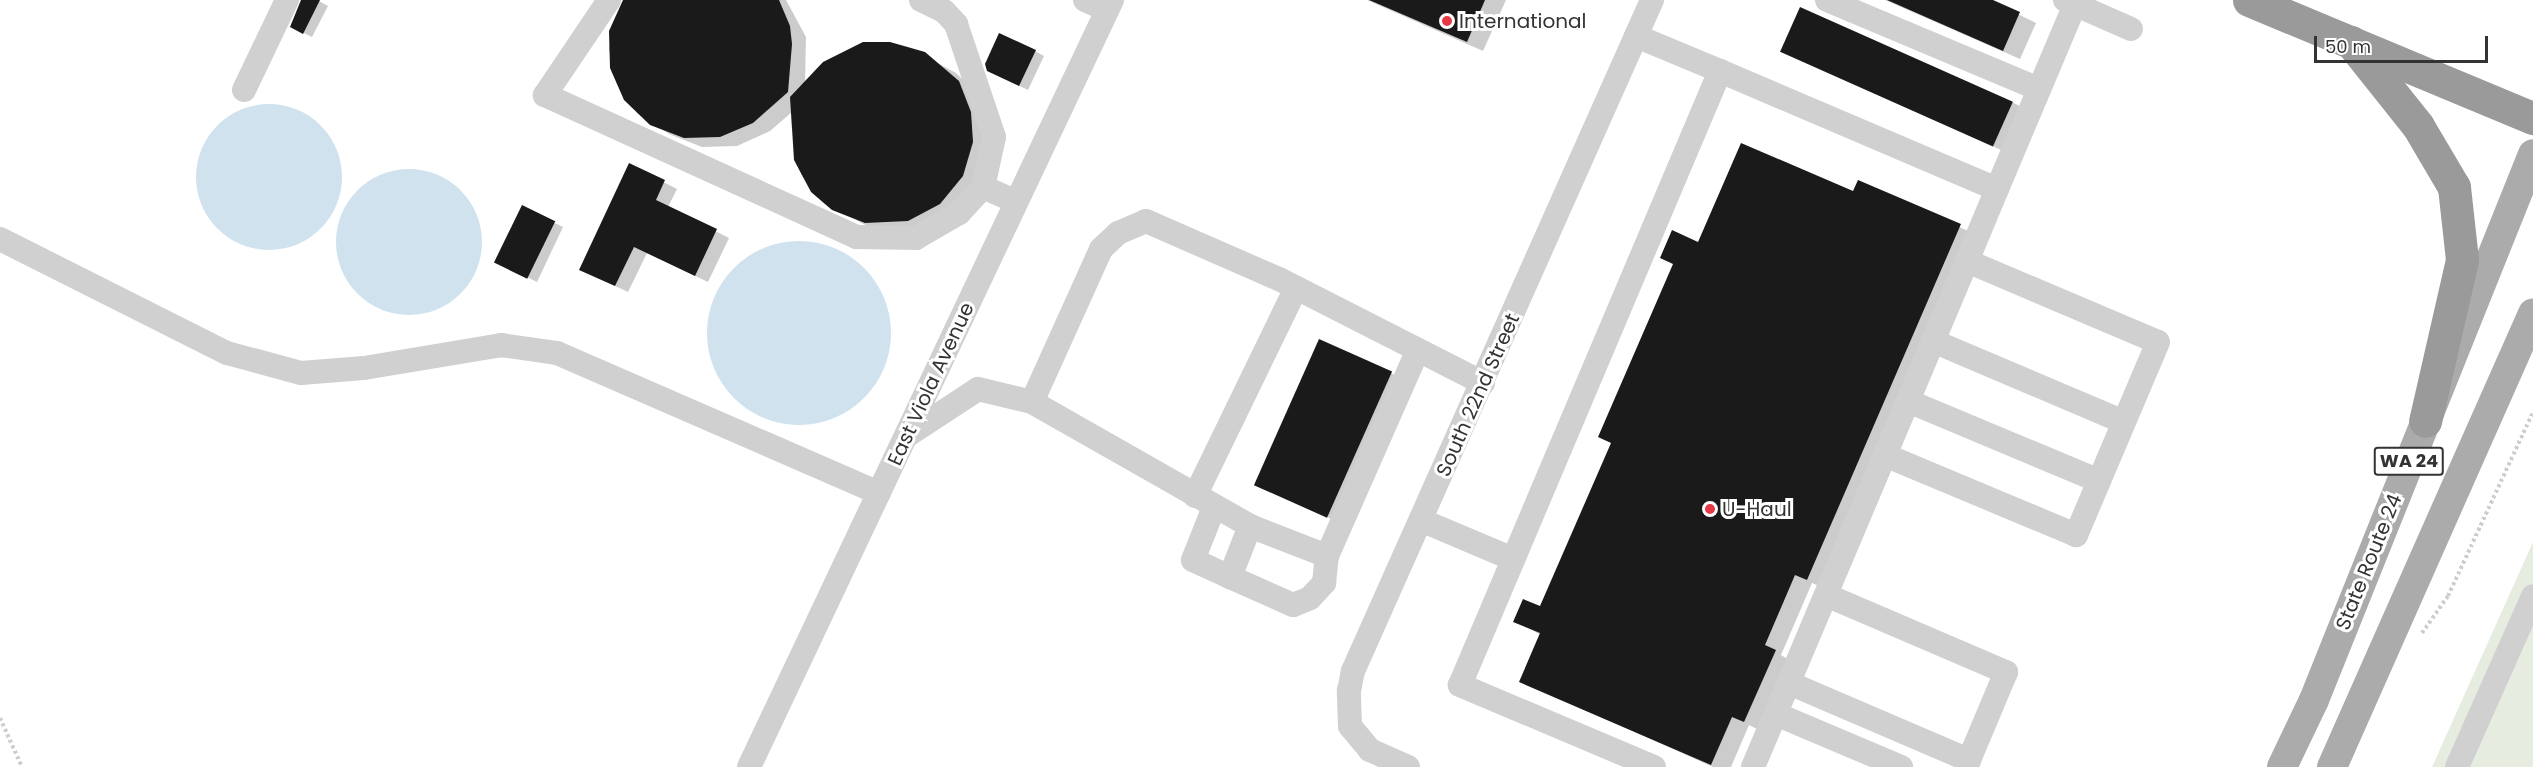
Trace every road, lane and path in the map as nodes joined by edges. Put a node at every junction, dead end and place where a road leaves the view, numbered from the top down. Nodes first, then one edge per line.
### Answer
1 (287, 0) edge
2 (609, 0) edge
3 (921, 0) edge
4 (1085, 0) edge
5 (1652, 0) edge
6 (1827, 0) edge
7 (2249, 0) edge
8 (2070, 2) edge
9 (951, 5) edge
10 (1109, 5) edge
11 (2131, 29) dead end
12 (1636, 36) junction
13 (2351, 42) junction
14 (1720, 71) junction
15 (2039, 89) junction
16 (244, 90) dead end
17 (2533, 118) edge
18 (2533, 154) edge
19 (983, 187) junction
20 (1997, 189) junction
21 (1016, 202) junction
22 (0, 239) edge
23 (1967, 261) junction
24 (1296, 288) junction
25 (2533, 314) edge
26 (1934, 341) junction
27 (1418, 350) junction
28 (1483, 383) junction
29 (1908, 401) junction
30 (1032, 402) junction
31 (2533, 412) edge
32 (2124, 422) junction
33 (2425, 422) junction
34 (908, 436) junction
35 (1885, 455) junction
36 (2099, 482) junction
37 (879, 493) junction
38 (1204, 501) junction
39 (1423, 521) junction
40 (1250, 526) junction
41 (1327, 556) junction
42 (1513, 559) junction
43 (1230, 577) junction
44 (1826, 595) junction
45 (2533, 596) edge
46 (2421, 634) dead end
47 (1789, 683) junction
48 (1776, 714) junction
49 (0, 718) edge
50 (1967, 763) edge
51 (22, 767) edge
52 (749, 767) edge
53 (1408, 767) edge
54 (1654, 767) edge
55 (1753, 767) edge
56 (1901, 767) edge
57 (2282, 767) edge
58 (2332, 767) edge
59 (2457, 767) edge

1 - 16 street
2 - 19 street
3 - 9 street
4 - 10 street
5 - 12 street, South 22nd Street
6 - 15 street
7 - 13 highway, WA 24
8 - 11 street
8 - 15 street
9 - 19 street
10 - 21 street, East Viola Avenue
12 - 14 street
12 - 28 street, South 22nd Street
13 - 17 highway
13 - 33 highway, WA 24
14 - 20 street
14 - 42 street
15 - 20 street
18 - 33 main road, State Route 24 / WA 24
19 - 21 street
20 - 23 street
21 - 34 street, East Viola Avenue
22 - 37 street
23 - 26 street
23 - 32 street
24 - 27 street
24 - 30 street
24 - 38 street
25 - 58 main road, WA 24
26 - 29 street
26 - 32 street
27 - 28 street
27 - 41 street
28 - 39 street, South 22nd Street
29 - 35 street
29 - 36 street
30 - 34 street
30 - 38 street
31 - 46 path
32 - 36 street
33 - 57 main road, State Route 24 / WA 24
34 - 37 street, East Viola Avenue
35 - 36 street
35 - 44 street
37 - 52 street, East Viola Avenue
38 - 40 street
38 - 43 street
39 - 42 street
39 - 53 street, South 22nd Street
40 - 41 street
40 - 43 street
41 - 43 street
42 - 54 street
44 - 47 street
44 - 50 street
45 - 59 street
47 - 48 street
47 - 50 street
48 - 55 street
48 - 56 street
49 - 51 path

